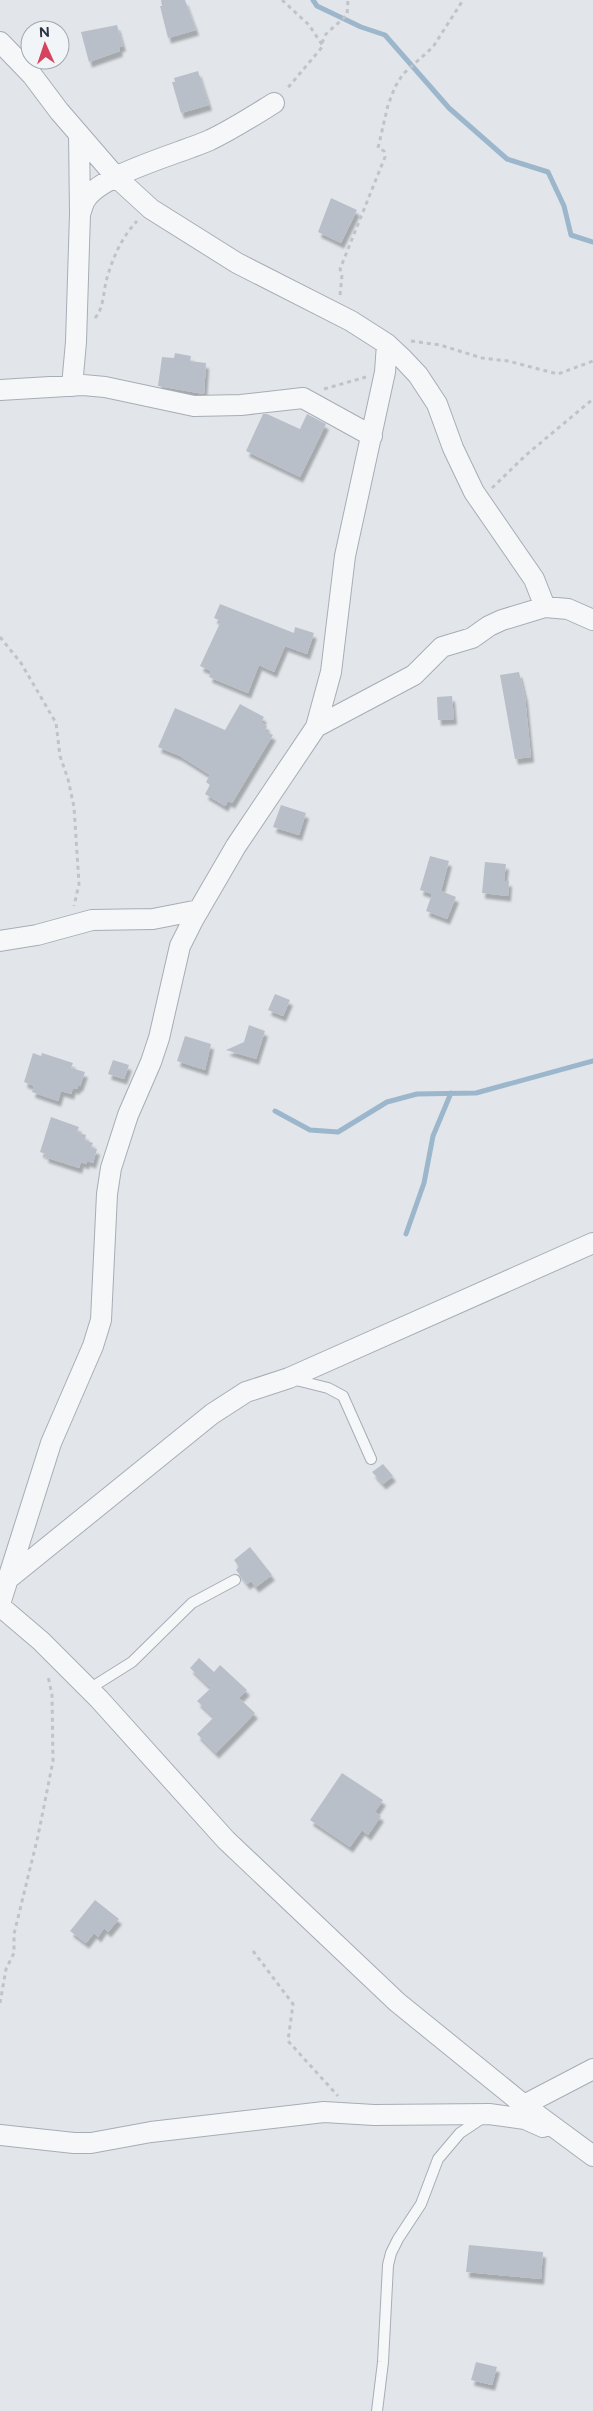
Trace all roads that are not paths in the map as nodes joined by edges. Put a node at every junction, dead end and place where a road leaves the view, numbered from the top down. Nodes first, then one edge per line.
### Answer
1 (0, 42) edge
2 (274, 103) road end
3 (79, 134) junction
4 (116, 177) junction
5 (80, 214) junction
6 (387, 344) junction
7 (72, 386) junction
8 (0, 390) edge
9 (372, 436) junction
10 (545, 607) junction
11 (593, 620) edge
12 (316, 727) junction
13 (200, 910) junction
14 (0, 941) edge
15 (593, 1242) edge
16 (289, 1378) junction
17 (371, 1459) dead end
18 (8, 1579) junction
19 (235, 1580) dead end
20 (0, 1605) edge
21 (89, 1689) junction
22 (593, 2069) edge
23 (524, 2105) junction
24 (489, 2114) junction
25 (0, 2135) edge
26 (565, 2136) junction
27 (593, 2156) edge
28 (376, 2411) edge

1 - 3 street
2 - 4 street
3 - 4 street
3 - 5 street
4 - 5 street
4 - 6 street
5 - 7 street
6 - 9 street
6 - 10 street
7 - 8 street
7 - 9 street
9 - 12 street
10 - 11 street
10 - 12 street
12 - 13 street
13 - 14 street
13 - 18 street
15 - 16 street
16 - 17 lane
16 - 18 street
18 - 20 street
19 - 21 lane
20 - 21 street
21 - 23 street
22 - 23 street
23 - 26 street
24 - 25 street
24 - 26 street
24 - 28 lane
26 - 27 street

